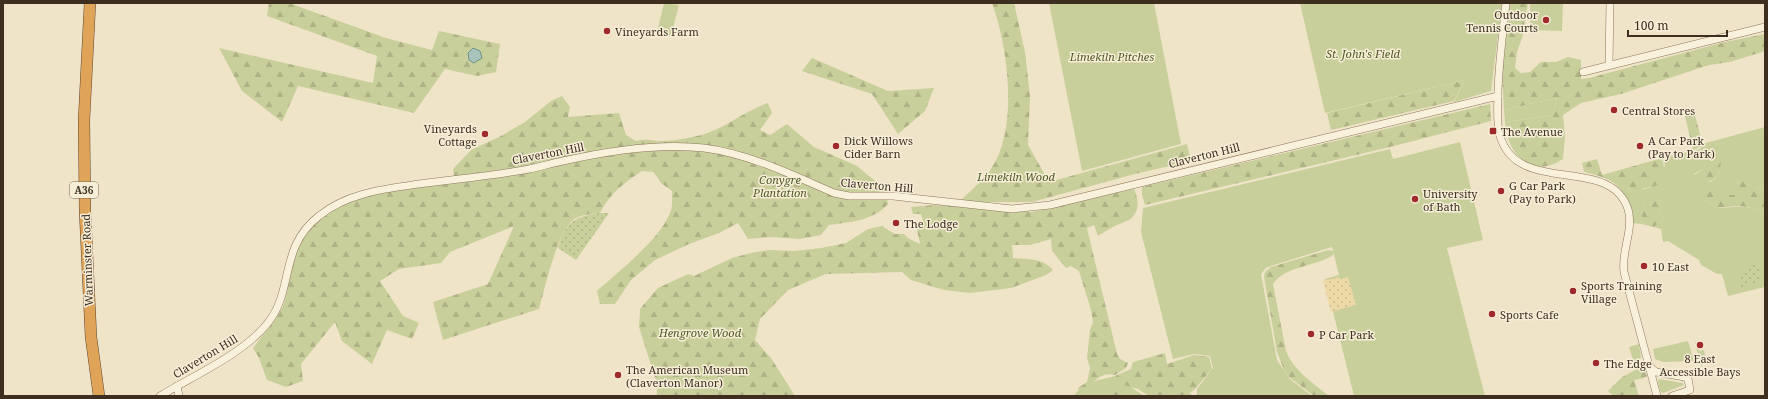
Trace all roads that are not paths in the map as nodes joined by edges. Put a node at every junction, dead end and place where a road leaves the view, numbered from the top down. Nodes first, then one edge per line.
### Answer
1 (90, 3) edge
2 (1506, 3) edge
3 (1610, 3) edge
4 (1765, 27) edge
5 (1609, 65) junction
6 (1583, 72) dead end
7 (1498, 96) junction
8 (1650, 367) junction
9 (177, 386) junction
10 (99, 396) edge
11 (160, 396) edge
12 (179, 396) edge
13 (1657, 396) edge
14 (1672, 396) edge

1 - 10 highway, Warminster Road / A36
2 - 7 street
3 - 5 street
4 - 5 street
5 - 6 street
7 - 8 street
7 - 9 street, Claverton Hill
8 - 13 street
8 - 14 street
9 - 11 street, Claverton Hill
9 - 12 street

